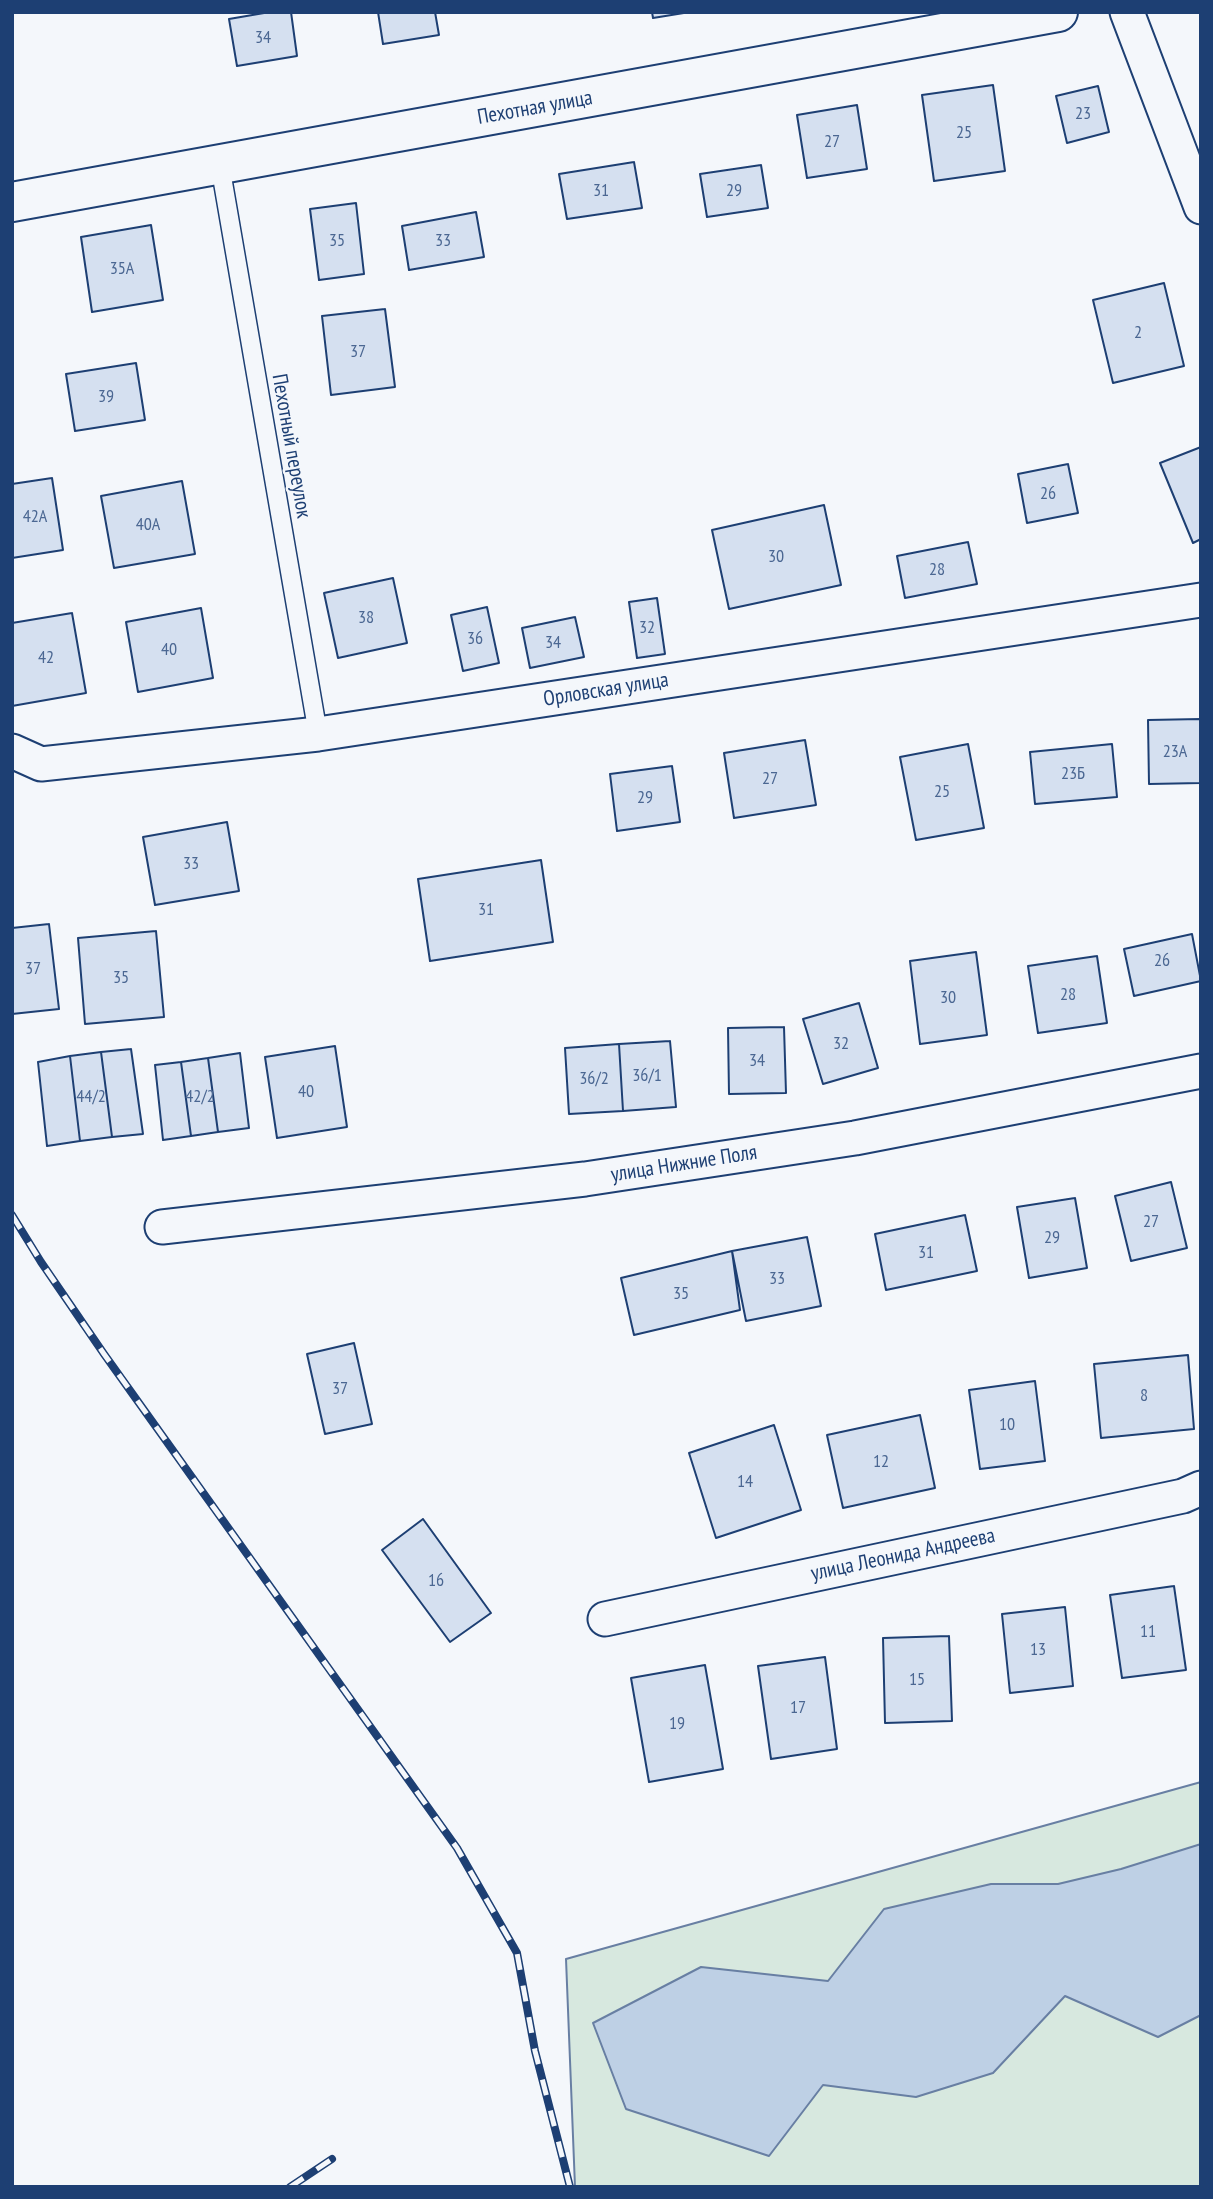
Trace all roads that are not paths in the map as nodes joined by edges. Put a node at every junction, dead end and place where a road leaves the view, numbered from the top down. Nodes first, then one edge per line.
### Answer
1 (1058, 12) edge
2 (1127, 12) edge
3 (220, 165) junction
4 (12, 202) edge
5 (1201, 207) edge
6 (1201, 600) edge
7 (318, 734) junction
8 (12, 751) edge
9 (1201, 1072) edge
10 (162, 1227) dead end
11 (1201, 1488) edge
12 (605, 1619) dead end

1 - 3 street, Пехотная улица
2 - 5 street
3 - 4 street, Пехотная улица
3 - 7 lane, Пехотный переулок
6 - 7 street, Орловская улица
7 - 8 street, Орловская улица
9 - 10 street, улица Нижние Поля
11 - 12 street, улица Леонида Андреева

